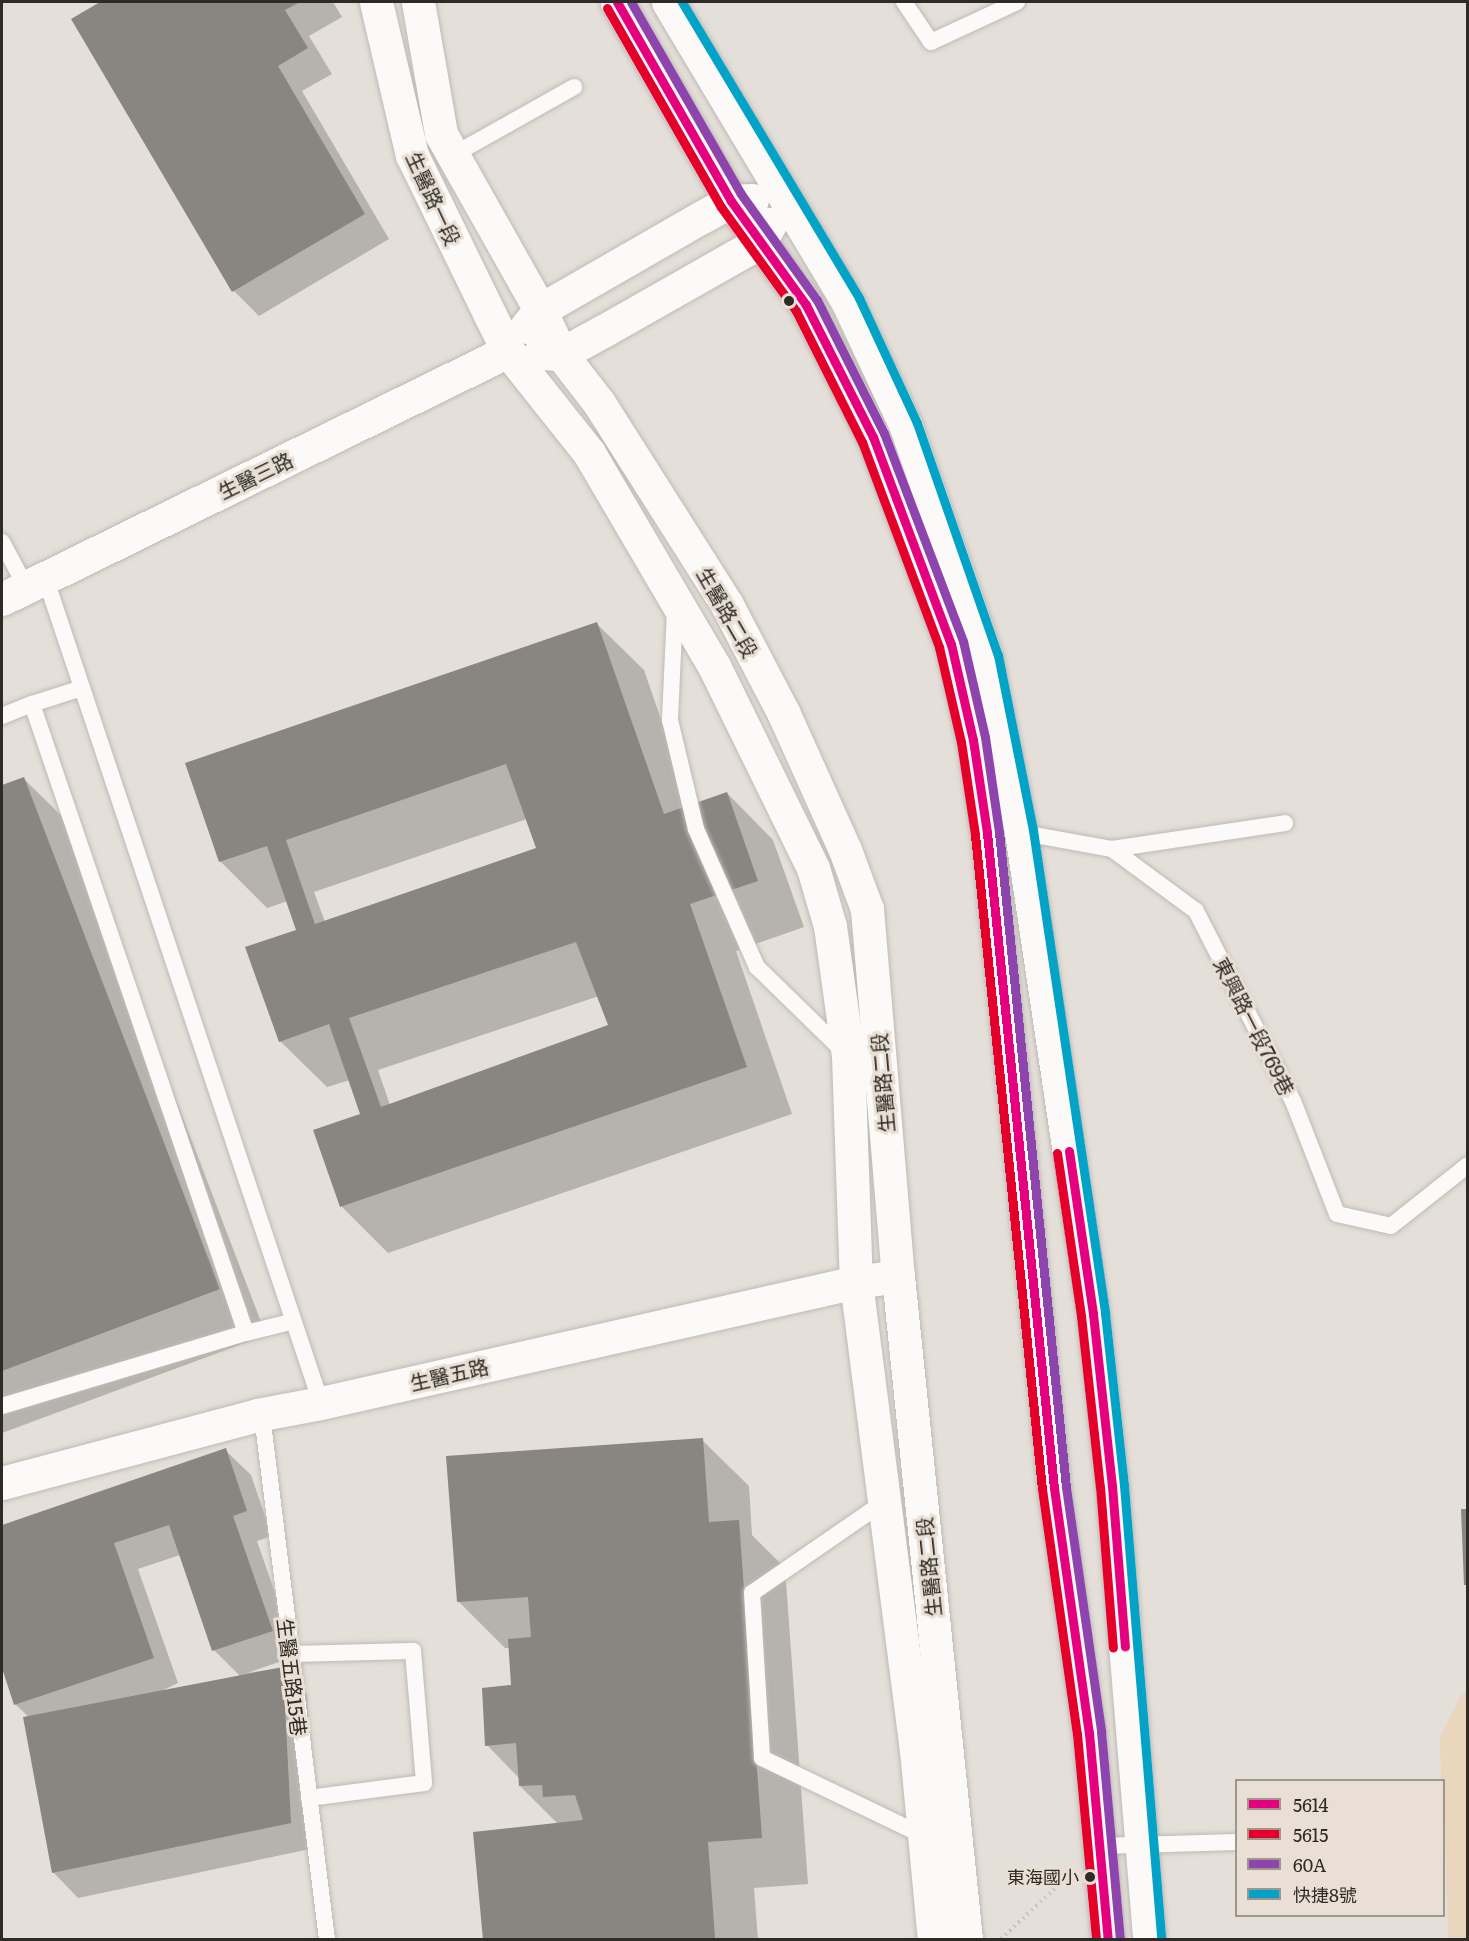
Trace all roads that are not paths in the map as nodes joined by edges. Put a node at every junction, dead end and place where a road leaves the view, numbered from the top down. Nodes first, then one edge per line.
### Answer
1 (376, 2) edge
2 (418, 2) edge
3 (617, 2) edge
4 (668, 2) edge
5 (904, 2) edge
6 (1017, 2) edge
7 (574, 87) dead end
8 (453, 155) junction
9 (784, 199) junction
10 (731, 201) junction
11 (760, 242) junction
12 (540, 310) junction
13 (508, 351) junction
14 (561, 354) junction
15 (2, 542) edge
16 (24, 588) edge
17 (675, 600) junction
18 (82, 688) junction
19 (32, 704) junction
20 (2, 716) edge
21 (1285, 823) dead end
22 (1021, 832) junction
23 (987, 833) junction
24 (1112, 849) junction
25 (848, 1056) junction
26 (1467, 1165) edge
27 (898, 1276) junction
28 (856, 1282) junction
29 (294, 1321) junction
30 (246, 1333) junction
31 (321, 1403) junction
32 (2, 1406) edge
33 (257, 1415) junction
34 (2, 1484) edge
35 (884, 1502) junction
36 (290, 1654) junction
37 (309, 1798) junction
38 (924, 1836) junction
39 (1235, 1842) edge
40 (1141, 1845) junction
41 (1100, 1846) junction
42 (327, 1940) edge
43 (934, 1940) edge
44 (966, 1940) edge
45 (1108, 1940) edge
46 (1149, 1940) edge

1 - 13 street, 生醫路一段
2 - 8 street, 生醫路一段
3 - 10 street
4 - 9 street
5 - 6 lane
7 - 8 lane
8 - 12 street, 生醫路一段
9 - 10 street
9 - 11 street
9 - 22 street
10 - 11 street
10 - 12 street
11 - 14 street
11 - 23 street
12 - 13 street
12 - 14 street, 生醫路二段
13 - 14 street
13 - 16 street, 生醫三路
13 - 17 street, 生醫路二段
14 - 27 street, 生醫路二段
15 - 16 lane
16 - 18 lane
17 - 25 street, 生醫路二段
17 - 25 lane
18 - 19 lane
18 - 29 lane
19 - 20 lane
19 - 30 lane
21 - 24 lane
22 - 23 lane, 東興路一段769巷
22 - 24 lane, 東興路一段769巷
22 - 40 street
23 - 41 street
24 - 26 lane, 東興路一段769巷
25 - 28 street, 生醫路二段
27 - 28 street, 生醫五路
27 - 44 street, 生醫路二段
28 - 31 street, 生醫五路
28 - 35 street, 生醫路二段
29 - 30 lane
29 - 31 lane
30 - 32 lane
31 - 33 street, 生醫五路
33 - 34 street, 生醫五路
33 - 36 lane, 生醫五路15巷
35 - 38 street, 生醫路二段
35 - 38 lane
36 - 37 lane, 生醫五路15巷
36 - 37 lane
37 - 42 lane, 生醫五路15巷
38 - 43 street, 生醫路二段
39 - 40 lane
40 - 41 lane
40 - 46 street
41 - 45 street

